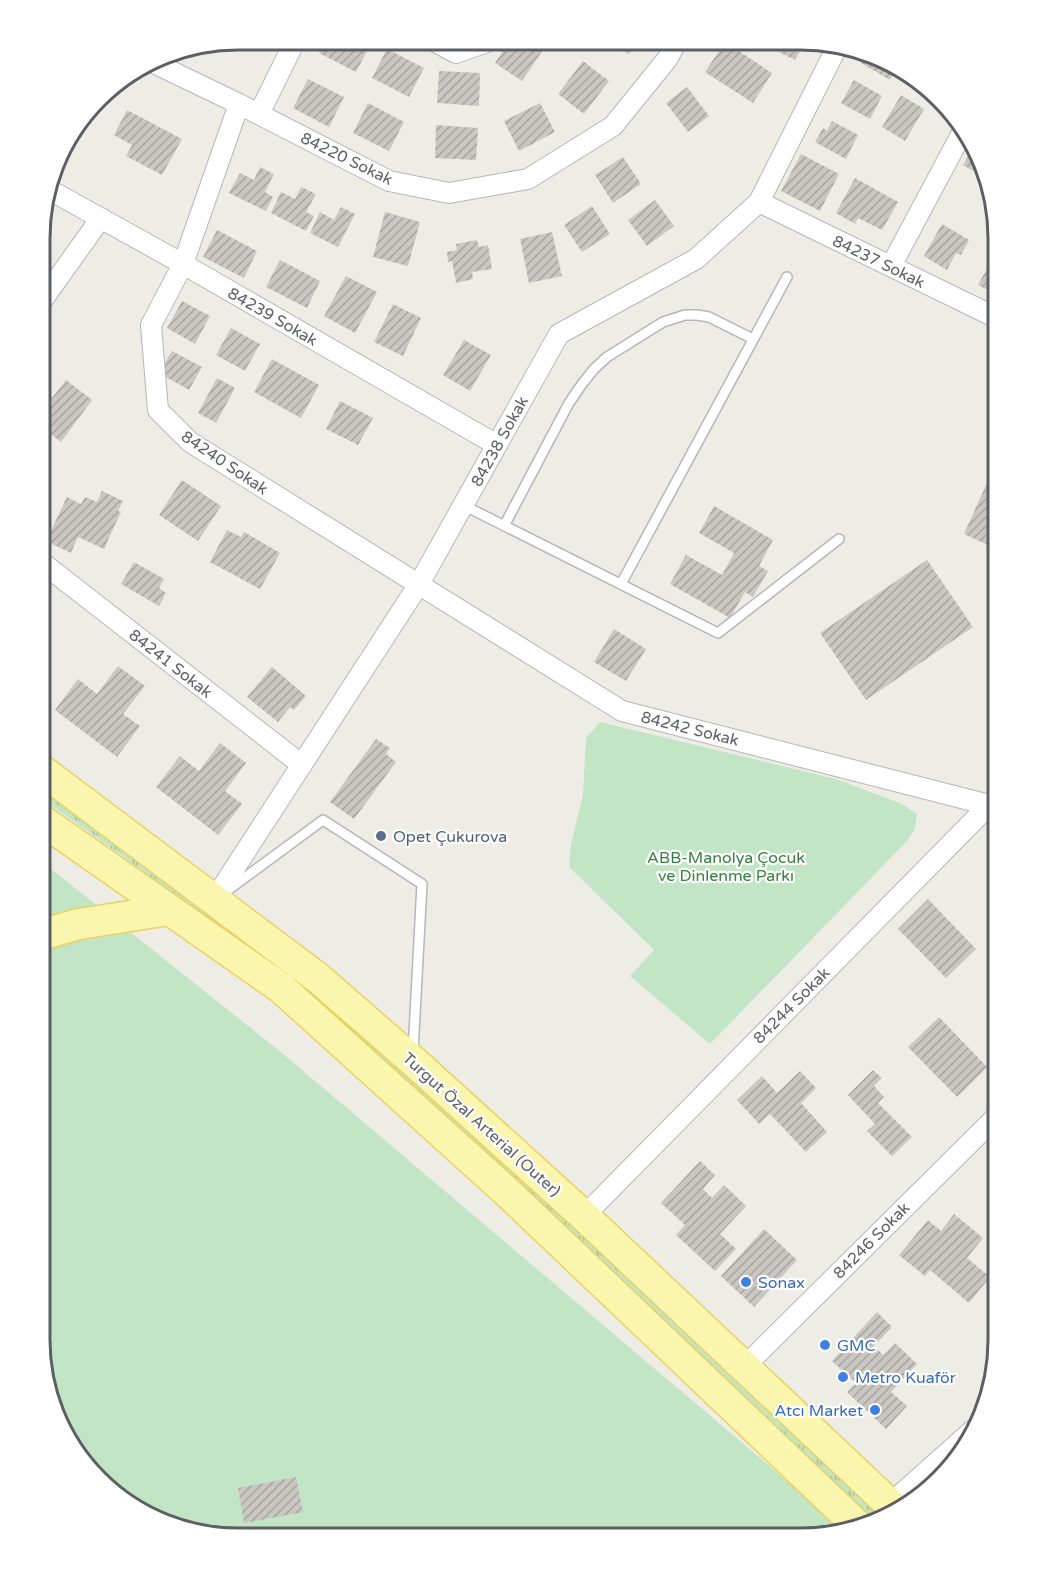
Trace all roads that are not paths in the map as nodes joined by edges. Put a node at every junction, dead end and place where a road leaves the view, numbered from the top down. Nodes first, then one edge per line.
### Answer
1 (672, 49) edge
2 (291, 50) edge
3 (450, 50) edge
4 (466, 50) edge
5 (834, 53) edge
6 (161, 66) edge
7 (239, 104) junction
8 (259, 114) junction
9 (960, 138) edge
10 (55, 193) edge
11 (759, 202) junction
12 (101, 218) junction
13 (183, 264) junction
14 (891, 266) junction
15 (787, 277) dead end
16 (49, 291) edge
17 (988, 314) edge
18 (753, 339) junction
19 (497, 445) junction
20 (463, 505) junction
21 (504, 526) junction
22 (839, 539) dead end
23 (49, 568) edge
24 (419, 584) junction
25 (621, 585) junction
26 (302, 765) junction
27 (49, 776) edge
28 (988, 803) edge
29 (988, 812) edge
30 (49, 825) edge
31 (214, 900) junction
32 (169, 910) junction
33 (49, 932) edge
34 (412, 1060) junction
35 (988, 1125) edge
36 (584, 1216) junction
37 (744, 1367) junction
38 (955, 1448) edge
39 (906, 1497) edge
40 (891, 1505) edge
41 (853, 1521) edge

1 - 8 street, 84220 Sokak
2 - 8 street
3 - 4 street
5 - 11 street, 84238 Sokak
6 - 7 street, 84220 Sokak
7 - 8 street, 84220 Sokak
7 - 13 street, 84240 Sokak
9 - 14 street
10 - 12 street, 84239 Sokak
11 - 14 street, 84237 Sokak
11 - 19 street, 84238 Sokak
12 - 13 street, 84239 Sokak
12 - 16 street
13 - 19 street, 84239 Sokak
13 - 24 street, 84240 Sokak
14 - 17 street, 84237 Sokak
15 - 18 lane
18 - 21 lane
18 - 25 lane
19 - 20 street, 84238 Sokak
20 - 21 lane
20 - 24 street, 84238 Sokak
21 - 25 lane
22 - 25 lane
23 - 26 street, 84241 Sokak
24 - 26 street, 84238 Sokak
24 - 28 street, 84242 Sokak
26 - 31 street, 84238 Sokak
27 - 31 main road, Turgut Özal Arterial (Outer)
29 - 36 street, 84244 Sokak
30 - 32 main road, Turgut Özal Arterial (Outer)
31 - 34 main road, Turgut Özal Arterial (Outer)
31 - 34 lane
32 - 33 main road
32 - 41 main road, Turgut Özal Arterial (Outer)
34 - 36 main road, Turgut Özal Arterial (Outer)
35 - 37 street, 84246 Sokak
36 - 37 main road, Turgut Özal Arterial (Outer)
37 - 40 main road, Turgut Özal Arterial (Outer)
38 - 39 street

